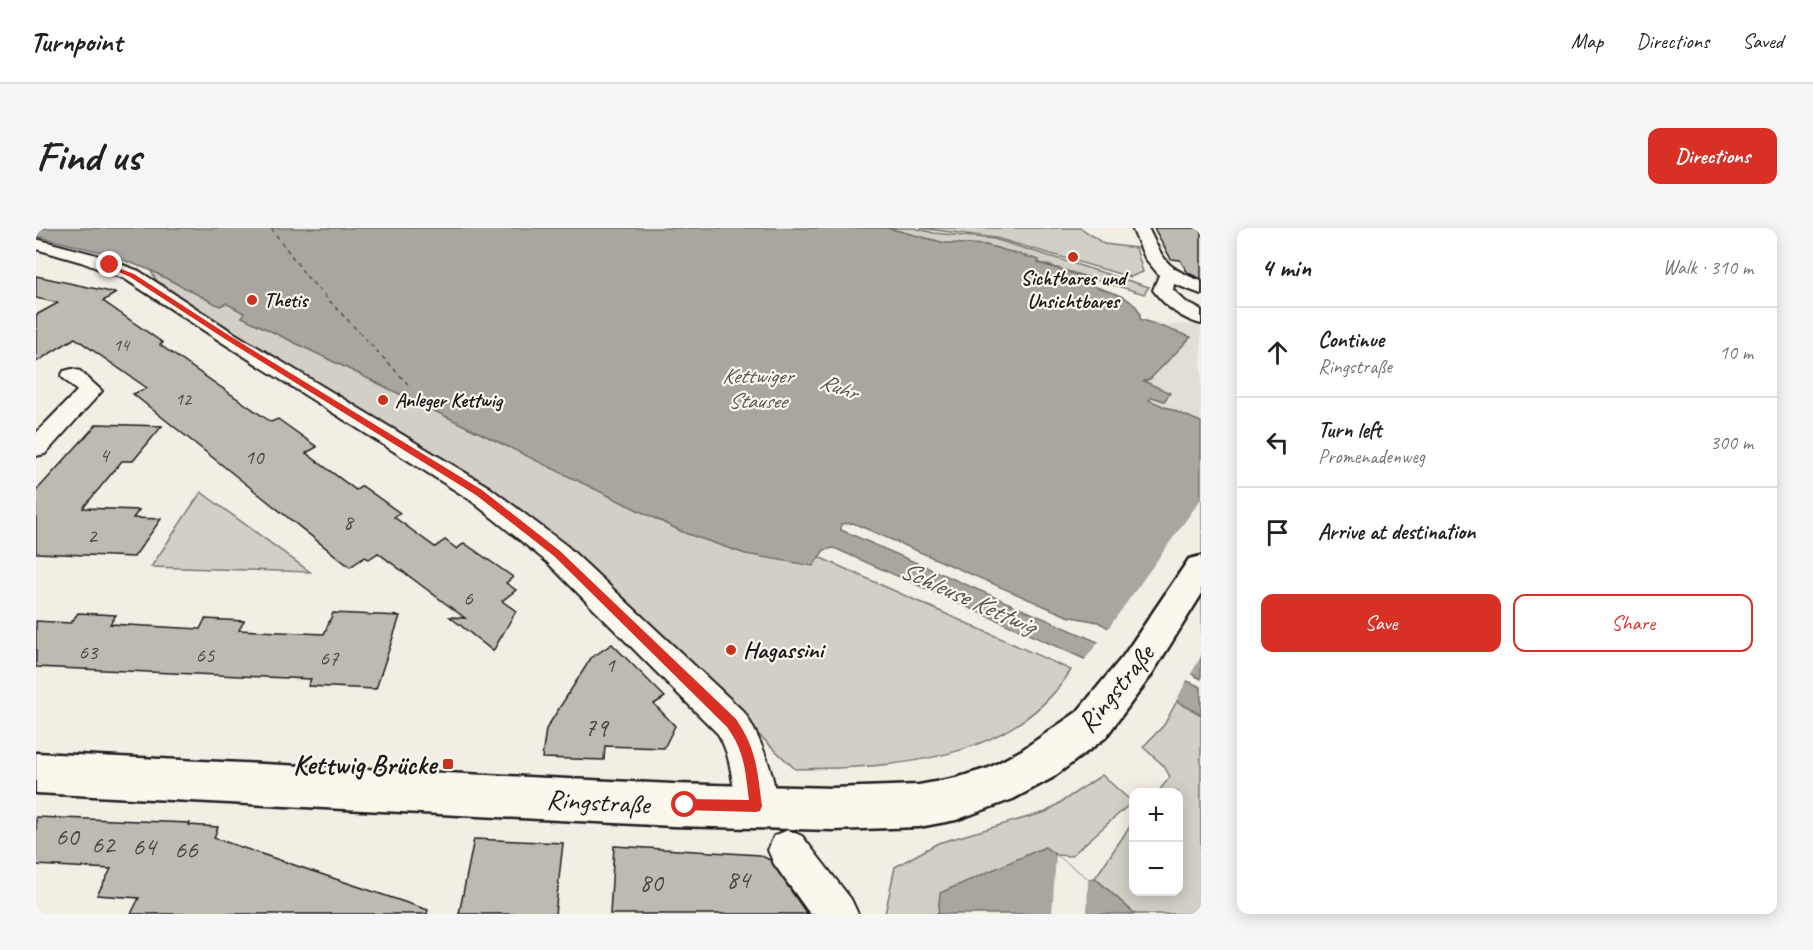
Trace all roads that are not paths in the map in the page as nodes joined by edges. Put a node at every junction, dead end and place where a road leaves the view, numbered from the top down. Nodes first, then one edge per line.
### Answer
1 (1140, 228) edge
2 (36, 244) edge
3 (1168, 275) junction
4 (1201, 288) edge
5 (1201, 318) edge
6 (72, 376) dead end
7 (36, 448) edge
8 (1201, 568) edge
9 (36, 773) edge
10 (756, 806) junction
11 (788, 850) dead end
12 (836, 914) edge

1 - 3 street
2 - 10 street
3 - 4 street
3 - 5 street
6 - 7 street
8 - 10 main road, Ringstraße
9 - 10 main road, Ringstraße
11 - 12 street

